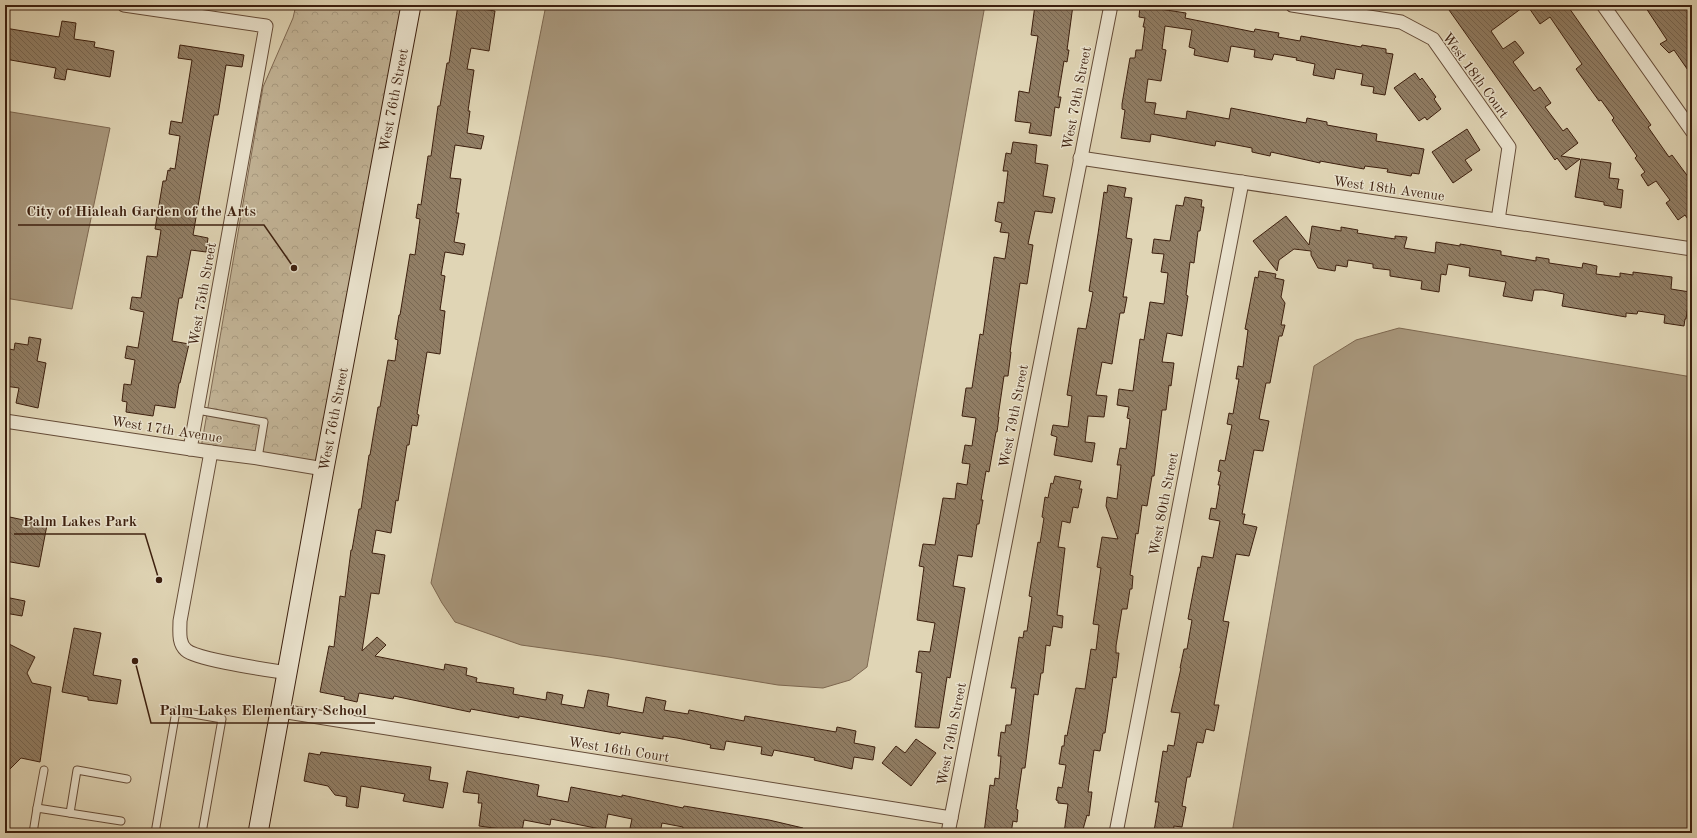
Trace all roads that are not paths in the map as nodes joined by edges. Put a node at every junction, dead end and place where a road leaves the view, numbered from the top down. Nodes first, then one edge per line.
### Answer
1 (124, 5) edge
2 (411, 5) edge
3 (1111, 5) edge
4 (1292, 5) edge
5 (1603, 5) edge
6 (1692, 131) edge
7 (1080, 158) junction
8 (1242, 182) junction
9 (1498, 220) junction
10 (1692, 249) edge
11 (197, 410) junction
12 (5, 421) edge
13 (190, 449) junction
14 (211, 452) junction
15 (258, 458) junction
16 (324, 469) junction
17 (288, 673) junction
18 (281, 711) junction
19 (44, 770) dead end
20 (127, 778) dead end
21 (38, 808) junction
22 (70, 813) junction
23 (951, 818) junction
24 (121, 822) dead end
25 (33, 833) edge
26 (155, 833) edge
27 (202, 833) edge
28 (258, 833) edge
29 (948, 833) edge
30 (1116, 833) edge

1 - 11 street, West 75th Street
2 - 16 street, West 76th Street
3 - 7 street, West 79th Street
4 - 9 street, West 18th Court
5 - 6 street
7 - 8 street, West 18th Avenue
7 - 23 street, West 79th Street
8 - 9 street, West 18th Avenue
8 - 30 street, West 80th Street
9 - 10 street, West 18th Avenue
11 - 13 street, West 75th Street
11 - 15 lane
12 - 13 street, West 17th Avenue
13 - 14 street, West 17th Avenue
14 - 15 street, West 17th Avenue
14 - 17 street
15 - 16 street, West 17th Avenue
16 - 17 street, West 76th Street
17 - 18 street, West 76th Street
18 - 23 street, West 16th Court
18 - 28 street, West 76th Street
19 - 21 lane
20 - 22 lane
21 - 22 lane
21 - 25 lane
22 - 24 lane
23 - 29 street, West 79th Street
26 - 27 lane

